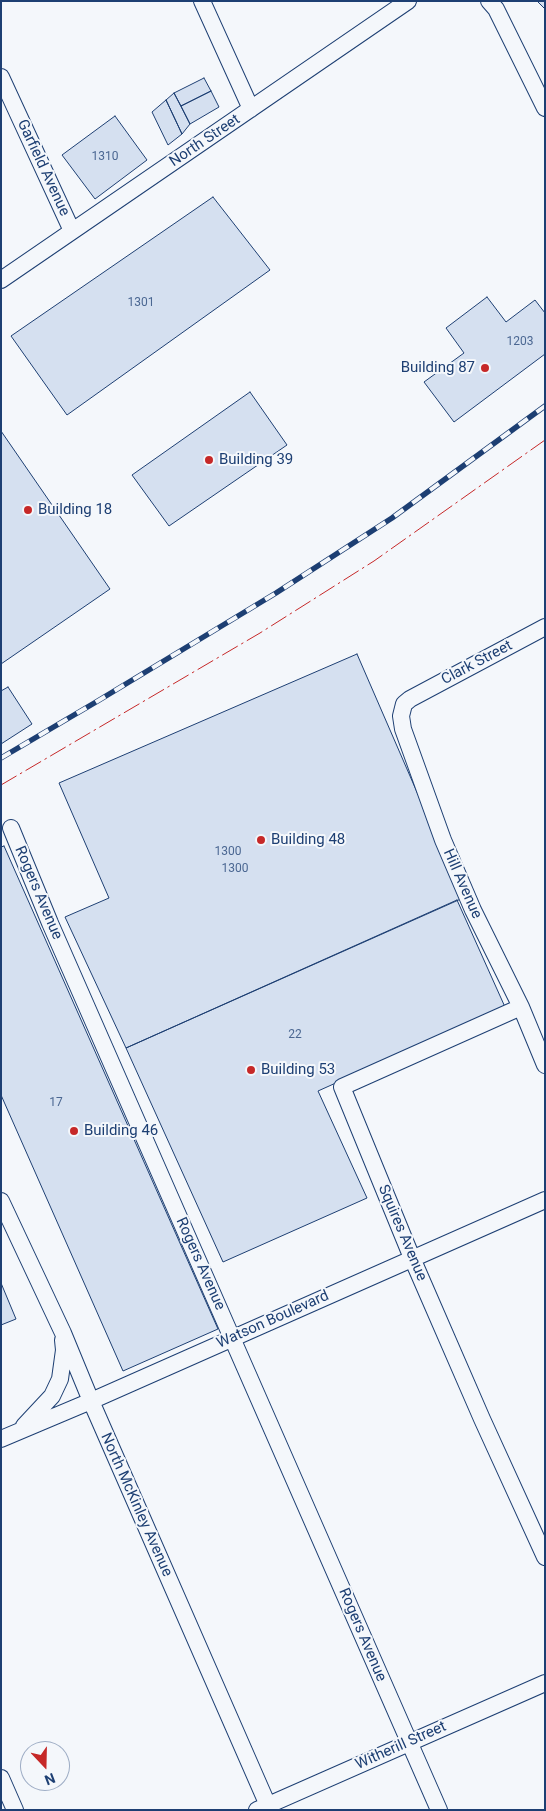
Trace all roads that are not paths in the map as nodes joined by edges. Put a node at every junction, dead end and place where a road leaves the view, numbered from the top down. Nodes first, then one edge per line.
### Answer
1 (202, 1) edge
2 (408, 1) edge
3 (490, 1) edge
4 (1, 77) edge
5 (545, 108) edge
6 (251, 109) junction
7 (72, 231) junction
8 (1, 280) edge
9 (545, 628) edge
10 (410, 699) joint
11 (11, 828) dead end
12 (521, 1007) junction
13 (545, 1065) edge
14 (1, 1200) edge
15 (545, 1200) edge
16 (412, 1258) junction
17 (63, 1333) junction
18 (233, 1338) junction
19 (91, 1401) junction
20 (19, 1431) junction
21 (1, 1439) edge
22 (545, 1557) edge
23 (545, 1684) edge
24 (408, 1743) junction
25 (1, 1778) edge
26 (265, 1808) edge
27 (15, 1810) edge
28 (439, 1810) edge

1 - 6 street
2 - 6 street, North Street
3 - 5 street
4 - 7 street, Garfield Avenue
6 - 7 street, North Street
7 - 8 street, North Street
9 - 10 street, Clark Street
10 - 12 street, Hill Avenue
11 - 18 street, Rogers Avenue
12 - 13 street, Hill Avenue
12 - 16 street, Squires Avenue
14 - 17 street, North McKinley Avenue
15 - 16 street, Watson Boulevard
16 - 18 street, Watson Boulevard
16 - 22 street, Squires Avenue
17 - 19 street, North McKinley Avenue
17 - 20 street
18 - 19 street, Watson Boulevard
18 - 24 street, Rogers Avenue
19 - 20 street, Watson Boulevard
19 - 26 street, North McKinley Avenue
20 - 21 street, Watson Boulevard
23 - 24 street, Witherill Street
24 - 26 street, Witherill Street
24 - 28 street, Rogers Avenue
25 - 27 street

